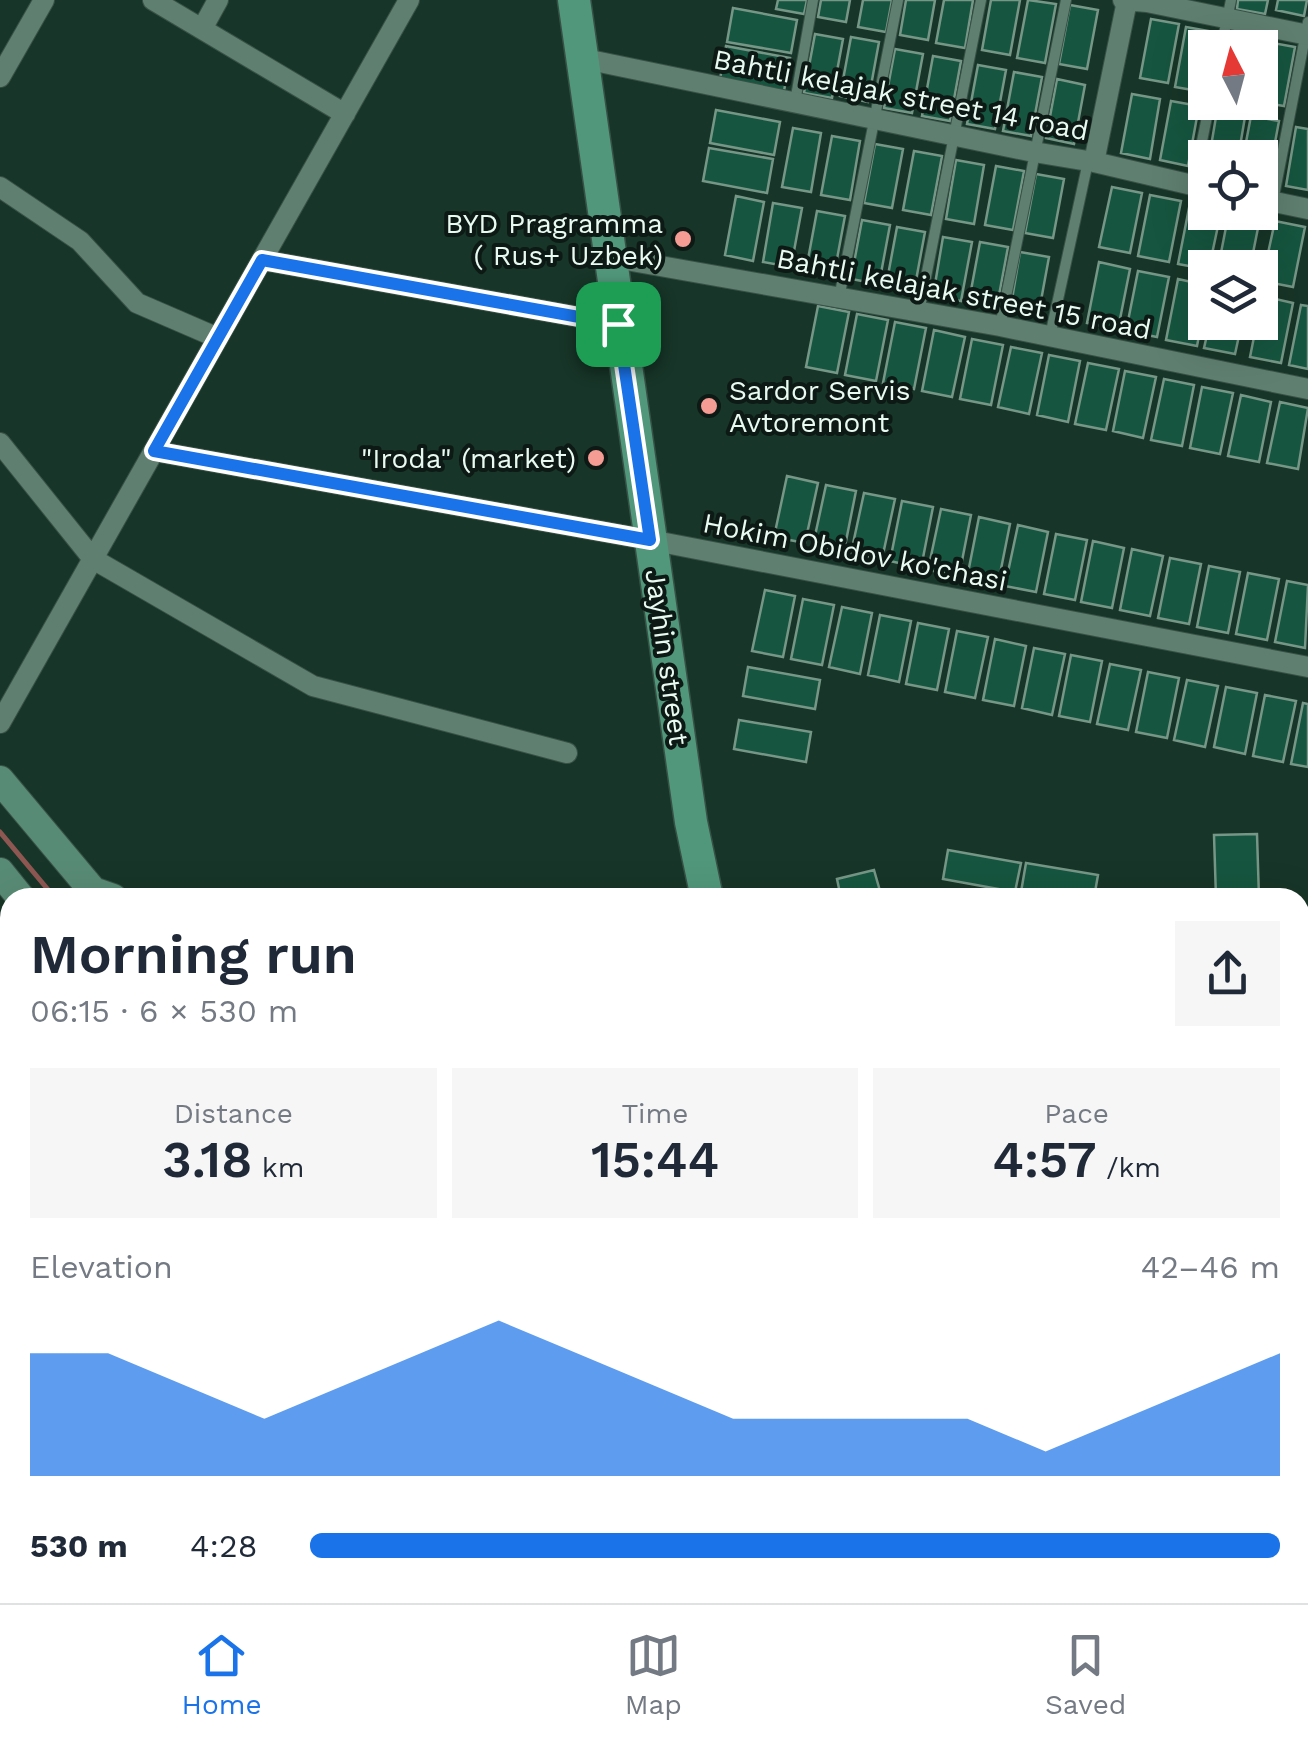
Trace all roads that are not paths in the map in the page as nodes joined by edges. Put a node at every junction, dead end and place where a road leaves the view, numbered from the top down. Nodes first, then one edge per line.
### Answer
1 (44, 0) edge
2 (153, 0) edge
3 (218, 0) edge
4 (409, 0) edge
5 (574, 0) edge
6 (812, 0) edge
7 (898, 0) edge
8 (982, 0) edge
9 (1066, 0) edge
10 (1136, 1) edge
11 (1229, 9) edge
12 (202, 29) junction
13 (1307, 30) edge
14 (585, 59) junction
15 (0, 77) edge
16 (795, 103) junction
17 (345, 114) junction
18 (873, 119) junction
19 (955, 136) junction
20 (1278, 150) edge
21 (1034, 152) junction
22 (1092, 161) junction
23 (1188, 183) edge
24 (0, 187) edge
25 (1278, 203) edge
26 (1308, 209) edge
27 (609, 257) junction
28 (262, 260) junction
29 (839, 298) junction
30 (919, 312) junction
31 (618, 324) junction
32 (1000, 326) junction
33 (1050, 336) junction
34 (218, 338) junction
35 (1308, 389) edge
36 (0, 443) edge
37 (154, 451) junction
38 (650, 540) junction
39 (93, 559) junction
40 (1308, 667) edge
41 (0, 724) edge
42 (567, 753) dead end
43 (0, 780) edge
44 (90, 888) edge
45 (705, 888) edge

1 - 15 street
2 - 12 street
3 - 12 street
4 - 17 street
5 - 14 main road, Jayhin street
6 - 16 lane
7 - 18 lane
8 - 19 lane
9 - 21 lane
10 - 11 street
10 - 22 street
11 - 13 street
12 - 17 street
13 - 20 lane
14 - 16 street, Bahtli kelajak street 14 road
14 - 27 main road, Jayhin street
16 - 18 street, Bahtli kelajak street 14 road
17 - 28 street
18 - 19 street, Bahtli kelajak street 14 road
18 - 29 lane
19 - 21 street, Bahtli kelajak street 14 road
19 - 30 lane
21 - 22 street, Bahtli kelajak street 14 road
21 - 32 lane
22 - 23 street, Bahtli kelajak street 14 road
22 - 33 lane
24 - 34 street
25 - 26 street
27 - 29 street, Bahtli kelajak street 15 road
27 - 31 main road, Jayhin street
28 - 31 street
28 - 34 street
29 - 30 street, Bahtli kelajak street 15 road
30 - 32 street, Bahtli kelajak street 15 road
31 - 38 main road, Jayhin street
32 - 33 street, Bahtli kelajak street 15 road
33 - 35 street, Bahtli kelajak street 15 road
34 - 37 street
36 - 39 street
37 - 38 street, Hokim Obidov ko'chasi
37 - 39 street
38 - 40 street, Hokim Obidov ko'chasi
38 - 45 main road, Jayhin street
39 - 41 street
39 - 42 street
43 - 44 main road

